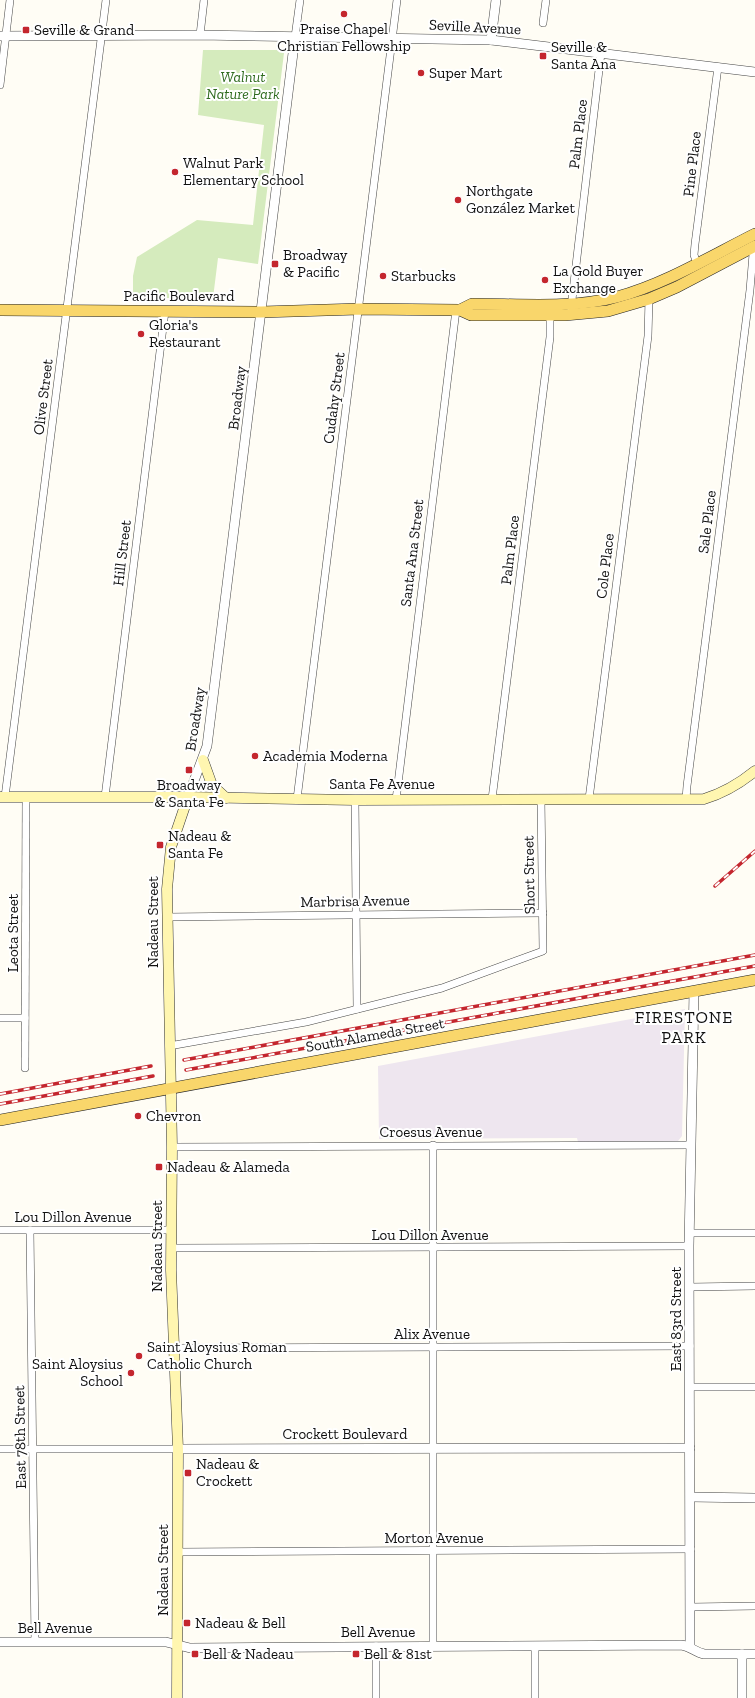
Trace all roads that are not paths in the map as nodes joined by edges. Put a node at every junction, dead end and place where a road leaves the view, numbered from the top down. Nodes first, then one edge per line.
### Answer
1 (10, 0) edge
2 (106, 0) edge
3 (204, 0) edge
4 (300, 0) edge
5 (398, 0) edge
6 (496, 0) edge
7 (546, 0) edge
8 (543, 23) dead end
9 (200, 35) junction
10 (3, 36) edge
11 (102, 37) junction
12 (295, 37) junction
13 (393, 37) junction
14 (491, 40) junction
15 (601, 52) junction
16 (718, 67) junction
17 (755, 72) edge
18 (0, 85) edge
19 (755, 234) edge
20 (753, 247) edge
21 (697, 263) junction
22 (649, 299) junction
23 (359, 309) junction
24 (550, 309) junction
25 (571, 309) junction
26 (0, 310) edge
27 (458, 310) junction
28 (67, 311) junction
29 (165, 311) junction
30 (261, 312) junction
31 (203, 760) junction
32 (755, 771) edge
33 (3, 797) edge
34 (26, 797) junction
35 (105, 797) junction
36 (188, 797) junction
37 (226, 798) junction
38 (297, 799) junction
39 (492, 799) junction
40 (541, 799) junction
41 (589, 799) junction
42 (686, 799) junction
43 (355, 800) junction
44 (396, 800) junction
45 (543, 912) junction
46 (358, 914) junction
47 (167, 917) junction
48 (543, 951) joint
49 (755, 980) edge
50 (694, 991) junction
51 (358, 1009) junction
52 (0, 1018) edge
53 (26, 1018) junction
54 (169, 1046) junction
55 (25, 1068) dead end
56 (170, 1088) junction
57 (0, 1120) edge
58 (433, 1145) junction
59 (691, 1145) junction
60 (172, 1147) junction
61 (0, 1230) edge
62 (30, 1230) junction
63 (171, 1230) junction
64 (691, 1233) junction
65 (755, 1233) edge
66 (689, 1246) junction
67 (171, 1248) junction
68 (433, 1248) junction
69 (755, 1286) edge
70 (690, 1287) junction
71 (690, 1346) junction
72 (432, 1347) junction
73 (174, 1348) junction
74 (690, 1387) junction
75 (755, 1387) edge
76 (432, 1448) junction
77 (690, 1448) junction
78 (0, 1449) edge
79 (33, 1449) junction
80 (178, 1449) junction
81 (691, 1497) junction
82 (755, 1498) edge
83 (691, 1549) junction
84 (433, 1551) junction
85 (178, 1552) junction
86 (755, 1606) edge
87 (691, 1607) junction
88 (0, 1642) edge
89 (35, 1642) junction
90 (177, 1644) junction
91 (376, 1646) junction
92 (433, 1646) junction
93 (535, 1646) junction
94 (690, 1646) junction
95 (742, 1654) junction
96 (755, 1654) edge
97 (177, 1698) edge
98 (376, 1698) edge
99 (535, 1698) edge
100 (742, 1698) edge

1 - 10 street
2 - 11 street, Olive Street
3 - 9 street
4 - 12 street, Broadway
5 - 13 street, Cudahy Street
6 - 14 street
7 - 8 street
9 - 11 street, Seville Avenue
9 - 12 street, Seville Avenue
10 - 11 street, Seville Avenue
10 - 18 street
11 - 28 street, Olive Street
12 - 13 street, Seville Avenue
12 - 30 street, Broadway
13 - 14 street, Seville Avenue
13 - 23 street, Cudahy Street
14 - 15 street, Seville Avenue
15 - 16 street, Seville Avenue
15 - 25 street, Palm Place
16 - 17 street, Seville Avenue
16 - 21 street, Pine Place
19 - 21 main road
20 - 22 main road
20 - 42 street, Sale Place
21 - 25 main road
22 - 25 main road
22 - 41 street, Cole Place
23 - 27 main road, Pacific Boulevard
23 - 30 main road, Pacific Boulevard
23 - 38 street, Cudahy Street
24 - 25 main road, Pacific Boulevard
24 - 27 main road, Pacific Boulevard
24 - 39 street, Palm Place
26 - 28 main road, Pacific Boulevard
27 - 44 street, Santa Ana Street
28 - 29 main road, Pacific Boulevard
28 - 33 street, Olive Street
29 - 30 main road, Pacific Boulevard
29 - 35 street, Hill Street
30 - 31 street, Broadway
31 - 36 street, Broadway
31 - 37 main road
32 - 42 main road, Santa Fe Avenue
33 - 34 main road, Santa Fe Avenue
34 - 35 main road, Santa Fe Avenue
34 - 53 street, Leota Street
35 - 36 main road, Santa Fe Avenue
36 - 37 main road, Santa Fe Avenue
36 - 47 main road, Nadeau Street
37 - 38 main road, Santa Fe Avenue
38 - 43 main road, Santa Fe Avenue
39 - 40 main road, Santa Fe Avenue
39 - 44 main road, Santa Fe Avenue
40 - 41 main road, Santa Fe Avenue
40 - 45 street, Short Street
41 - 42 main road, Santa Fe Avenue
43 - 44 main road, Santa Fe Avenue
43 - 46 street
45 - 46 street, Marbrisa Avenue
45 - 48 street, Short Street
46 - 47 street, Marbrisa Avenue
46 - 51 street
47 - 54 main road, Nadeau Street
48 - 51 street, South Alameda Street
49 - 50 main road, South Alameda Street
50 - 56 main road, South Alameda Street
50 - 59 street, East 83rd Street
51 - 54 street, South Alameda Street
52 - 53 street
53 - 55 street, Leota Street
54 - 56 main road, Nadeau Street
56 - 57 main road, South Alameda Street
56 - 60 main road, Nadeau Street
58 - 59 street, Croesus Avenue
58 - 60 street, Croesus Avenue
58 - 68 street
59 - 64 street, East 83rd Street
60 - 63 main road, Nadeau Street
61 - 62 street, Lou Dillon Avenue
62 - 63 street, Lou Dillon Avenue
62 - 79 street, East 78th Street
63 - 67 main road, Nadeau Street
64 - 65 street
64 - 66 street, East 83rd Street
66 - 68 street, Lou Dillon Avenue
66 - 70 street, East 83rd Street
67 - 68 street, Lou Dillon Avenue
67 - 73 main road, Nadeau Street
68 - 72 street
69 - 70 street
70 - 71 street, East 83rd Street
71 - 72 street, Alix Avenue
71 - 74 street, East 83rd Street
72 - 73 street, Alix Avenue
72 - 76 street
73 - 80 main road, Nadeau Street
74 - 75 street
74 - 77 street, East 83rd Street
76 - 77 street, Crockett Boulevard
76 - 80 street, Crockett Boulevard
76 - 84 street
77 - 81 street, East 83rd Street
78 - 79 street, Crockett Boulevard
79 - 80 street, Crockett Boulevard
79 - 89 street, East 78th Street
80 - 85 main road, Nadeau Street
81 - 82 street
81 - 83 street, East 83rd Street
83 - 84 street, Morton Avenue
83 - 87 street, East 83rd Street
84 - 85 street, Morton Avenue
84 - 92 street
85 - 90 main road, Nadeau Street
86 - 87 street
87 - 94 street, East 83rd Street
88 - 89 street, Bell Avenue
89 - 90 street, Bell Avenue
90 - 91 street, Bell Avenue
90 - 97 main road, Nadeau Street
91 - 92 street, Bell Avenue
91 - 98 street
92 - 93 street, Bell Avenue
93 - 94 street, Bell Avenue
93 - 99 street
94 - 95 street, Bell Avenue
95 - 96 street, Bell Avenue
95 - 100 street

